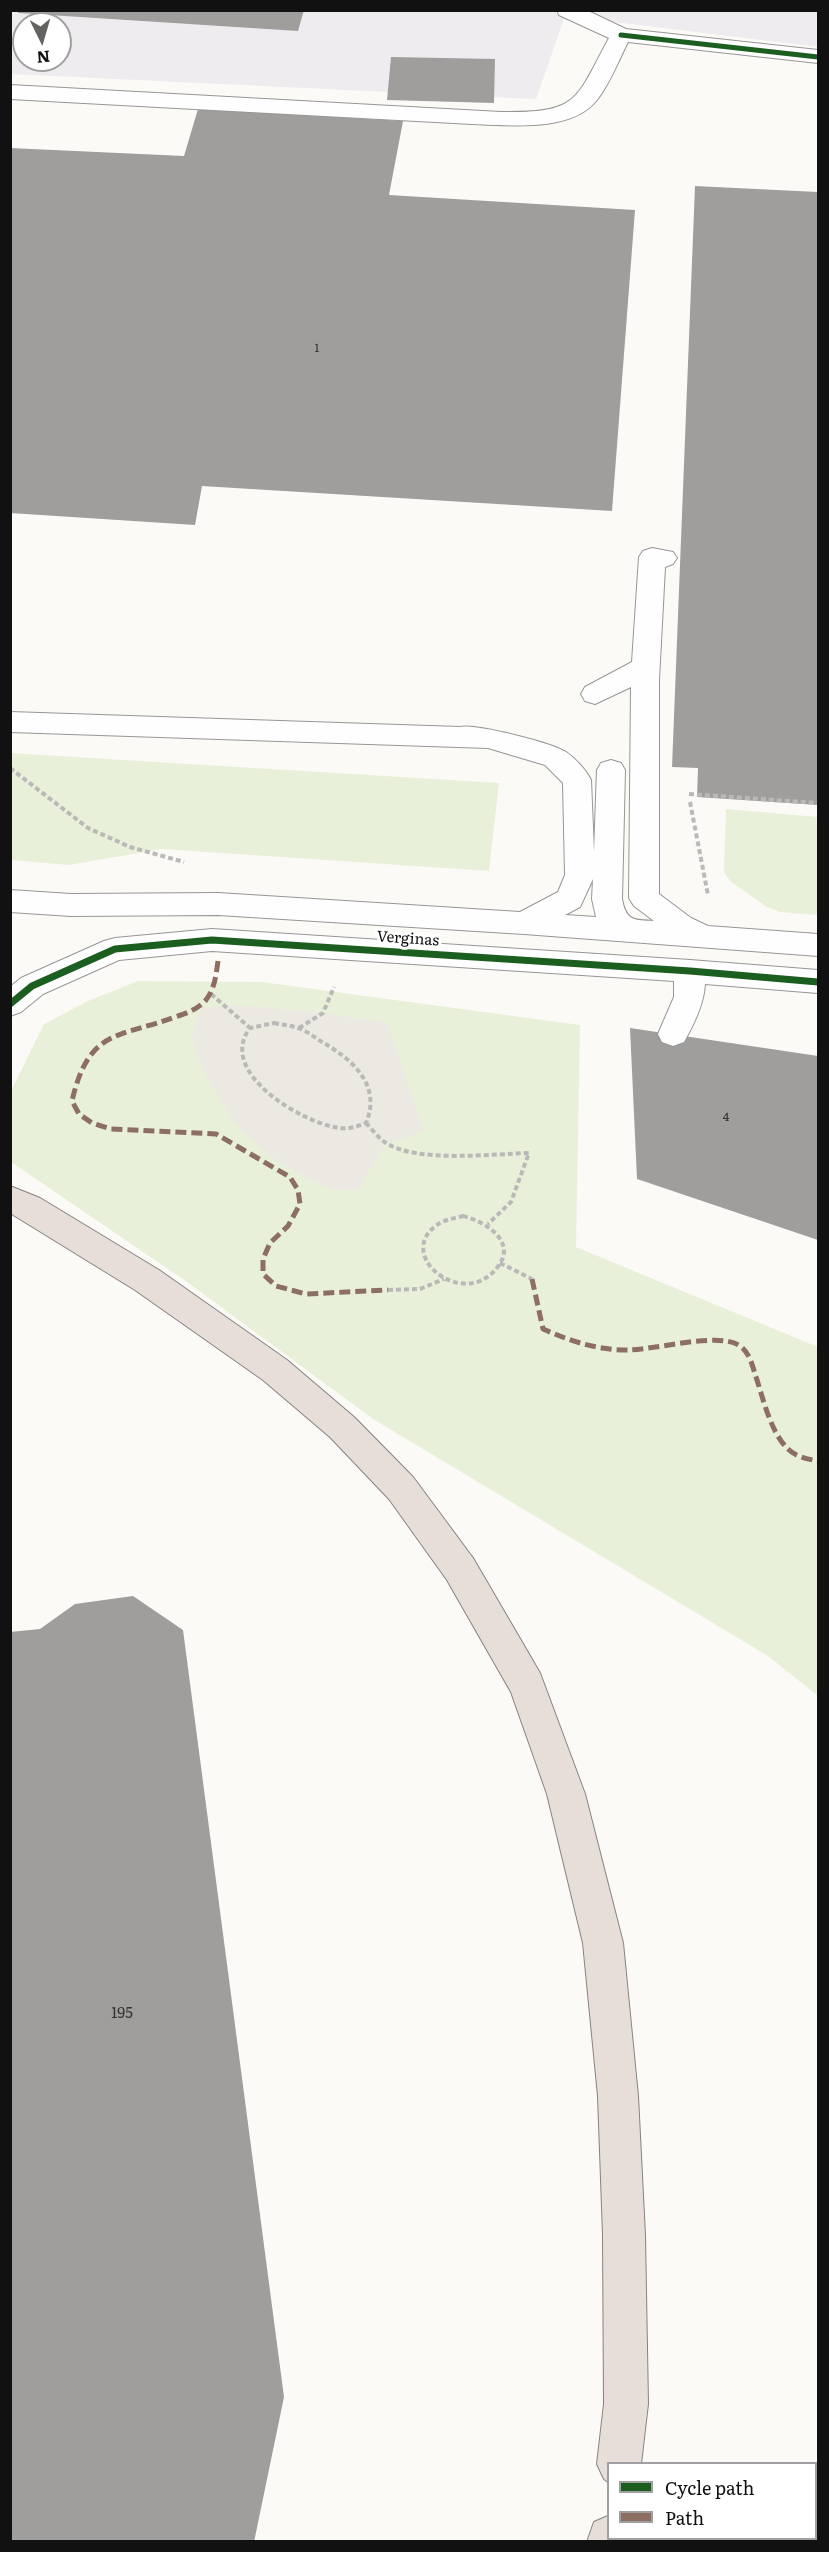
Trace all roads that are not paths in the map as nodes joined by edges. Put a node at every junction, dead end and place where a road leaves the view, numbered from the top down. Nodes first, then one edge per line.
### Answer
1 (567, 10) edge
2 (621, 35) junction
3 (819, 57) edge
4 (10, 92) edge
5 (664, 558) dead end
6 (645, 674) junction
7 (595, 694) dead end
8 (303, 719) dead end
9 (10, 722) edge
10 (488, 738) junction
11 (611, 770) dead end
12 (10, 901) edge
13 (524, 923) junction
14 (625, 930) junction
15 (718, 937) junction
16 (819, 945) edge
17 (690, 971) junction
18 (819, 982) edge
19 (10, 1004) edge
20 (673, 1034) dead end
21 (10, 1199) edge
22 (619, 2462) edge

1 - 2 street
2 - 3 street
2 - 4 street
5 - 6 street
6 - 7 street
6 - 15 street
8 - 10 street
9 - 10 street
10 - 13 street
11 - 14 street
12 - 13 street, Verginas
13 - 14 street, Verginas
14 - 15 street, Verginas
15 - 16 street, Verginas
17 - 18 street, Verginas
17 - 19 street, Verginas
17 - 20 street
21 - 22 highway

